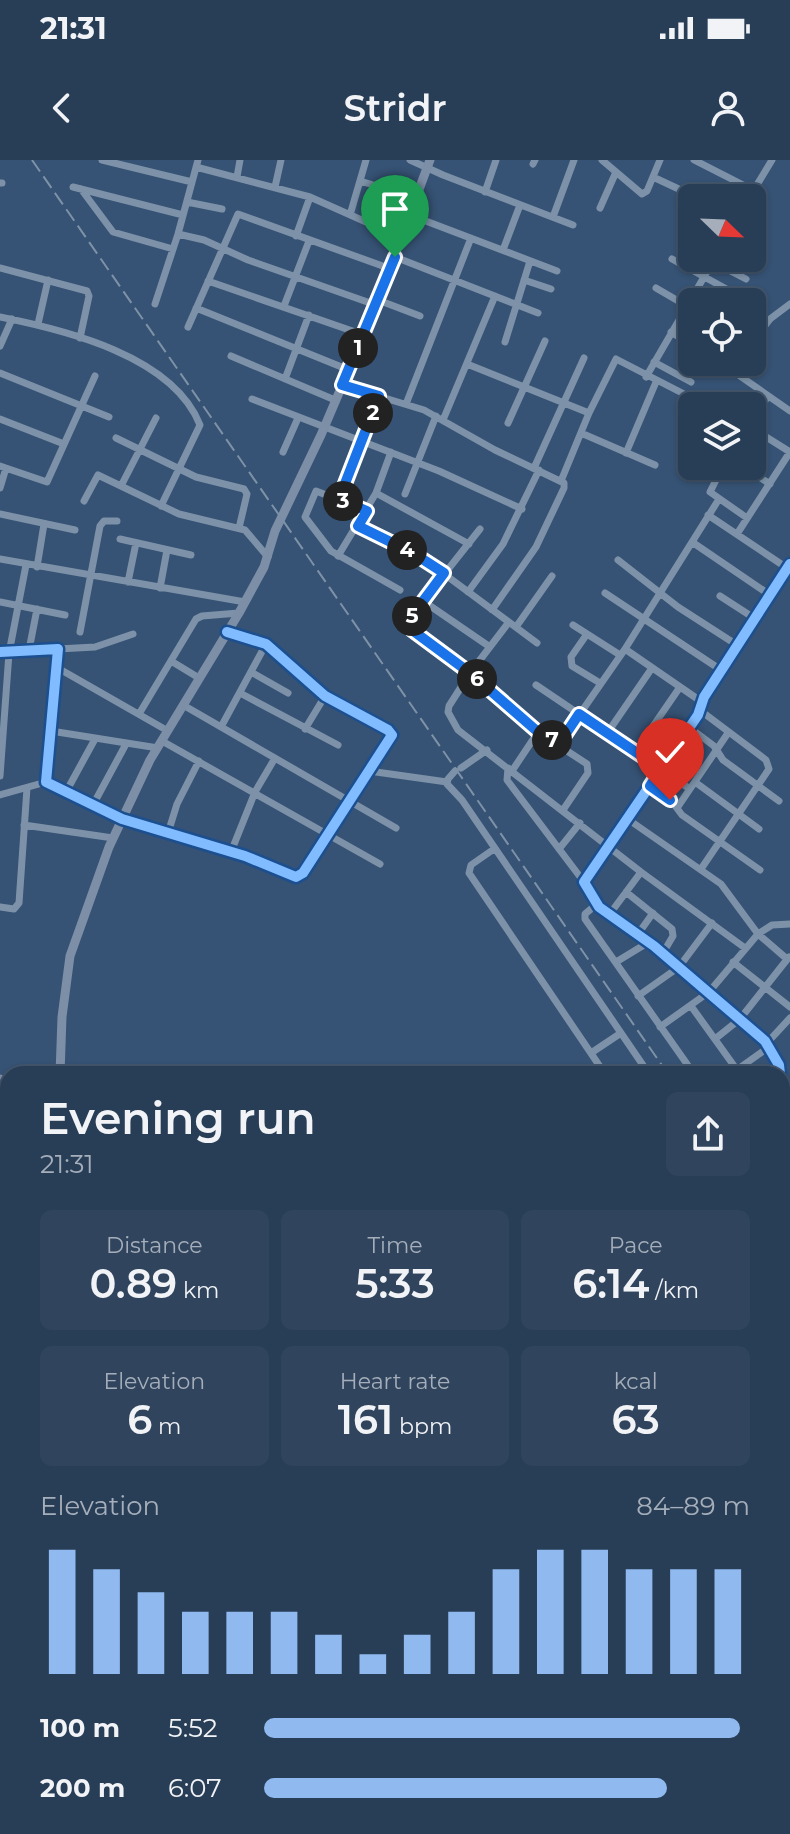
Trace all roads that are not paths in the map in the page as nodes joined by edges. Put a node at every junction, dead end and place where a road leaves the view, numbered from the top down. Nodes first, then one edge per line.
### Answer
1 (102, 160) edge
2 (240, 160) edge
3 (281, 160) edge
4 (366, 160) edge
5 (410, 160) edge
6 (496, 160) edge
7 (574, 160) edge
8 (602, 160) edge
9 (660, 160) edge
10 (694, 160) edge
11 (760, 160) edge
12 (770, 163) edge
13 (197, 164) edge
14 (428, 164) edge
15 (616, 172) junction
16 (237, 177) junction
17 (653, 177) junction
18 (360, 181) junction
19 (192, 182) junction
20 (734, 184) edge
21 (757, 184) edge
22 (275, 187) junction
23 (678, 189) edge
24 (485, 192) junction
25 (310, 197) junction
26 (416, 198) junction
27 (187, 202) junction
28 (520, 205) junction
29 (600, 208) dead end
30 (222, 209) dead end
31 (183, 215) junction
32 (350, 215) junction
33 (410, 215) junction
34 (553, 217) junction
35 (573, 225) dead end
36 (178, 234) junction
37 (296, 236) junction
38 (402, 238) junction
39 (471, 238) junction
40 (309, 241) junction
41 (173, 249) junction
42 (222, 249) junction
43 (503, 250) junction
44 (395, 257) junction
45 (672, 259) dead end
46 (530, 261) junction
47 (0, 268) edge
48 (391, 269) junction
49 (557, 271) dead end
50 (708, 272) edge
51 (734, 272) edge
52 (296, 276) junction
53 (705, 277) junction
54 (746, 279) dead end
55 (48, 280) junction
56 (455, 280) junction
57 (524, 280) junction
58 (208, 281) junction
59 (656, 288) dead end
60 (700, 288) edge
61 (725, 288) edge
62 (551, 289) dead end
63 (495, 296) junction
64 (678, 301) edge
65 (377, 302) junction
66 (155, 304) dead end
67 (790, 304) edge
68 (517, 305) junction
69 (284, 306) junction
70 (196, 308) junction
71 (538, 313) dead end
72 (309, 315) junction
73 (420, 316) dead end
74 (0, 317) edge
75 (12, 319) junction
76 (678, 323) edge
77 (38, 324) junction
78 (766, 324) edge
79 (188, 327) dead end
80 (671, 332) junction
81 (364, 335) junction
82 (678, 336) edge
83 (80, 338) junction
84 (545, 341) dead end
85 (505, 342) dead end
86 (0, 346) edge
87 (297, 348) junction
88 (231, 356) dead end
89 (584, 358) dead end
90 (654, 362) junction
91 (467, 364) junction
92 (349, 370) junction
93 (0, 373) edge
94 (95, 376) dead end
95 (742, 376) edge
96 (646, 377) junction
97 (285, 379) junction
98 (656, 382) junction
99 (691, 382) dead end
100 (342, 385) junction
101 (523, 388) junction
102 (679, 392) edge
103 (379, 396) junction
104 (768, 396) junction
105 (252, 399) dead end
106 (766, 399) edge
107 (335, 400) junction
108 (564, 403) junction
109 (406, 404) junction
110 (81, 406) junction
111 (790, 411) edge
112 (589, 413) junction
113 (109, 417) dead end
114 (156, 418) dead end
115 (298, 418) junction
116 (440, 418) junction
117 (0, 419) edge
118 (508, 423) dead end
119 (324, 428) junction
120 (581, 433) junction
121 (766, 437) edge
122 (116, 438) dead end
123 (362, 441) junction
124 (64, 444) junction
125 (140, 450) junction
126 (283, 452) dead end
127 (391, 452) junction
128 (626, 453) junction
129 (418, 463) junction
130 (655, 465) dead end
131 (3, 467) edge
132 (179, 469) junction
133 (536, 469) junction
134 (714, 480) edge
135 (764, 480) edge
136 (561, 481) junction
137 (770, 484) junction
138 (121, 486) junction
139 (0, 488) edge
140 (376, 493) junction
141 (405, 494) dead end
142 (339, 499) junction
143 (719, 499) junction
144 (84, 501) dead end
145 (161, 506) junction
146 (522, 509) junction
147 (367, 511) junction
148 (0, 514) edge
149 (708, 515) junction
150 (747, 518) junction
151 (117, 521) dead end
152 (44, 524) junction
153 (358, 526) junction
154 (239, 528) junction
155 (480, 529) dead end
156 (75, 530) dead end
157 (737, 534) junction
158 (120, 539) dead end
159 (692, 542) junction
160 (136, 543) junction
161 (469, 544) junction
162 (167, 550) junction
163 (191, 555) dead end
164 (338, 556) junction
165 (268, 557) junction
166 (0, 559) edge
167 (618, 560) dead end
168 (26, 565) junction
169 (789, 566) edge
170 (37, 567) junction
171 (444, 573) junction
172 (91, 576) junction
173 (552, 576) dead end
174 (128, 582) junction
175 (160, 588) junction
176 (400, 590) dead end
177 (468, 592) junction
178 (605, 593) dead end
179 (660, 593) junction
180 (770, 595) junction
181 (720, 596) dead end
182 (423, 601) junction
183 (0, 602) edge
184 (245, 602) junction
185 (18, 605) junction
186 (37, 609) junction
187 (492, 610) junction
188 (239, 613) junction
189 (65, 615) dead end
190 (754, 618) junction
191 (643, 619) junction
192 (513, 625) junction
193 (573, 625) dead end
194 (80, 632) dead end
195 (227, 632) junction
196 (133, 634) dead end
197 (587, 634) junction
198 (537, 643) dead end
199 (266, 644) junction
200 (737, 645) junction
201 (490, 647) junction
202 (58, 649) junction
203 (29, 650) junction
204 (622, 652) junction
205 (4, 653) edge
206 (171, 661) junction
207 (56, 667) junction
208 (652, 668) junction
209 (721, 670) junction
210 (251, 672) junction
211 (470, 673) junction
212 (199, 678) junction
213 (600, 683) junction
214 (536, 685) dead end
215 (680, 687) junction
216 (240, 693) junction
217 (288, 693) dead end
218 (325, 696) junction
219 (702, 702) junction
220 (183, 705) junction
221 (701, 711) junction
222 (139, 714) junction
223 (579, 714) junction
224 (221, 727) junction
225 (690, 728) junction
226 (305, 729) junction
227 (51, 731) junction
228 (168, 731) junction
229 (538, 732) junction
230 (608, 732) junction
231 (649, 732) dead end
232 (728, 733) junction
233 (95, 739) junction
234 (126, 744) junction
235 (160, 744) junction
236 (559, 744) junction
237 (338, 745) dead end
238 (480, 746) junction
239 (717, 749) junction
240 (275, 758) junction
241 (199, 761) junction
242 (661, 769) junction
243 (510, 770) junction
244 (369, 771) junction
245 (0, 776) edge
246 (46, 782) junction
247 (449, 785) junction
248 (692, 785) junction
249 (758, 785) junction
250 (650, 786) junction
251 (27, 788) junction
252 (66, 792) junction
253 (255, 792) junction
254 (0, 795) edge
255 (349, 800) junction
256 (779, 801) dead end
257 (93, 805) junction
258 (677, 808) junction
259 (563, 810) junction
260 (738, 814) junction
261 (122, 819) junction
262 (629, 820) junction
263 (580, 823) junction
264 (24, 825) junction
265 (396, 828) dead end
266 (759, 829) dead end
267 (168, 833) junction
268 (327, 834) junction
269 (113, 838) junction
270 (720, 841) junction
271 (610, 846) junction
272 (494, 849) junction
273 (559, 849) junction
274 (231, 852) junction
275 (380, 864) dead end
276 (701, 869) junction
277 (760, 870) dead end
278 (641, 872) junction
279 (584, 882) junction
280 (626, 892) junction
281 (597, 904) junction
282 (0, 907) edge
283 (653, 913) junction
284 (609, 915) junction
285 (712, 923) junction
286 (790, 924) edge
287 (638, 934) junction
288 (758, 934) junction
289 (649, 942) junction
290 (745, 948) junction
291 (663, 953) junction
292 (789, 957) edge
293 (616, 962) junction
294 (733, 962) junction
295 (679, 967) junction
296 (765, 987) junction
297 (709, 992) junction
298 (638, 996) junction
299 (691, 1006) junction
300 (790, 1007) edge
301 (790, 1018) edge
302 (740, 1019) junction
303 (660, 1027) junction
304 (621, 1033) junction
305 (715, 1039) junction
306 (768, 1045) junction
307 (591, 1053) junction
308 (60, 1066) edge
309 (600, 1066) edge
310 (644, 1066) edge
311 (688, 1066) edge
312 (731, 1066) edge
313 (742, 1066) edge
314 (778, 1066) edge

1 - 19 street
2 - 16 street
3 - 22 street
4 - 18 street
5 - 14 street
6 - 24 street
7 - 34 street
8 - 15 street
9 - 17 street
10 - 20 street
11 - 12 street
12 - 21 street
13 - 16 street
13 - 19 street
14 - 24 street
14 - 26 main road
15 - 17 street
15 - 29 street
16 - 22 street
17 - 23 street
18 - 26 street
18 - 32 street
19 - 27 street
22 - 25 street
24 - 28 street
25 - 32 street
25 - 37 street
26 - 33 main road
27 - 30 street
27 - 31 street
28 - 34 street
28 - 43 street
31 - 36 street
31 - 41 street
32 - 38 street
33 - 38 main road
33 - 39 street
34 - 35 street
36 - 41 street
36 - 42 street
37 - 40 street
37 - 42 street
38 - 44 main road
39 - 43 street
39 - 56 street
40 - 48 street
40 - 52 street
41 - 66 street
42 - 52 street
42 - 58 street
43 - 46 street
44 - 48 main road
44 - 56 street
45 - 53 street
46 - 49 street
46 - 57 street
47 - 55 street
48 - 65 main road
50 - 53 street
51 - 54 street
52 - 65 street
52 - 69 street
53 - 60 street
53 - 61 street
55 - 77 street
55 - 83 street
56 - 63 street
56 - 109 street
57 - 62 street
57 - 68 street
58 - 69 street
58 - 70 street
59 - 64 street
63 - 68 street
63 - 91 street
65 - 73 street
65 - 81 main road
67 - 78 street
68 - 71 street
68 - 85 street
69 - 72 street
70 - 79 street
70 - 87 street
72 - 81 street
72 - 87 street
74 - 75 street
75 - 77 street
75 - 86 street
76 - 80 street
77 - 83 street
80 - 82 street
80 - 90 street
81 - 92 main road
83 - 132 street
84 - 101 street
87 - 92 street
87 - 97 street
88 - 97 street
89 - 108 street
90 - 96 street
90 - 99 street
91 - 101 street
91 - 116 street
92 - 100 main road
93 - 110 street
94 - 110 street
95 - 104 street
96 - 98 street
96 - 112 street
97 - 107 street
98 - 102 street
98 - 128 street
100 - 103 street
100 - 107 main road
101 - 108 street
101 - 118 street
103 - 109 street
103 - 123 street
104 - 106 street
104 - 111 street
105 - 115 street
107 - 119 main road
108 - 112 street
108 - 133 street
109 - 116 street
110 - 113 street
110 - 124 street
112 - 120 street
114 - 125 street
115 - 119 street
115 - 126 street
116 - 129 street
116 - 133 street
117 - 124 street
119 - 123 street
119 - 165 main road
120 - 128 street
120 - 136 street
121 - 137 street
122 - 125 street
123 - 127 street
123 - 142 street
124 - 131 street
125 - 132 street
125 - 138 street
127 - 129 street
127 - 140 street
128 - 130 street
129 - 141 street
129 - 146 street
131 - 139 street
132 - 145 street
132 - 154 street
133 - 136 street
133 - 146 street
134 - 143 street
135 - 137 street
136 - 187 street
137 - 150 street
138 - 144 street
138 - 145 street
140 - 147 street
140 - 161 street
142 - 147 street
142 - 164 street
143 - 149 street
143 - 150 street
145 - 154 street
146 - 177 street
147 - 153 street
148 - 152 street
149 - 157 street
149 - 159 street
150 - 157 street
151 - 172 street
152 - 156 street
152 - 170 street
153 - 164 street
153 - 171 street
154 - 165 street
155 - 161 street
157 - 169 street
158 - 160 street
159 - 179 street
159 - 180 street
160 - 162 street
160 - 174 street
161 - 171 street
162 - 163 street
162 - 175 street
164 - 176 street
165 - 184 main road
166 - 168 street
167 - 179 street
168 - 170 street
168 - 185 street
169 - 180 street
170 - 172 street
171 - 177 street
171 - 182 street
172 - 174 street
172 - 194 street
173 - 192 street
174 - 175 street
175 - 184 street
177 - 187 street
178 - 191 street
179 - 191 street
179 - 200 street
180 - 190 street
181 - 190 street
182 - 201 street
182 - 211 street
183 - 185 street
184 - 188 main road
185 - 186 street
185 - 205 street
186 - 189 street
186 - 203 street
187 - 192 street
188 - 195 main road
188 - 206 street
190 - 200 street
191 - 204 street
191 - 209 street
192 - 198 street
192 - 201 street
193 - 197 street
195 - 199 street
195 - 212 main road
196 - 202 street
197 - 204 street
197 - 213 street
199 - 210 street
199 - 218 street
200 - 209 street
201 - 211 street
202 - 203 street
202 - 207 street
203 - 205 street
204 - 208 street
204 - 213 street
205 - 245 street
206 - 212 street
206 - 222 street
207 - 222 street
207 - 227 street
208 - 215 street
208 - 230 street
209 - 219 street
210 - 216 street
210 - 217 street
211 - 229 street
211 - 238 street
212 - 220 main road
213 - 223 street
214 - 223 street
215 - 219 street
215 - 231 street
216 - 224 street
216 - 226 street
218 - 226 street
218 - 244 street
219 - 221 street
220 - 224 street
220 - 228 main road
221 - 225 street
221 - 232 street
222 - 228 street
223 - 230 street
223 - 236 street
224 - 240 street
225 - 239 street
225 - 242 street
226 - 237 street
227 - 233 street
227 - 246 street
228 - 235 main road
229 - 236 street
229 - 243 street
230 - 242 street
232 - 239 street
232 - 249 street
233 - 234 street
233 - 252 street
234 - 235 street
234 - 257 street
235 - 241 street
235 - 261 main road
236 - 259 street
238 - 243 street
238 - 247 street
239 - 248 street
239 - 249 street
240 - 253 street
240 - 255 street
241 - 253 street
241 - 267 street
242 - 248 street
242 - 250 street
243 - 259 street
243 - 273 street
244 - 247 street
244 - 255 street
246 - 251 street
246 - 252 street
247 - 272 street
248 - 258 street
248 - 260 street
249 - 256 street
249 - 260 street
250 - 258 street
250 - 262 street
251 - 254 street
251 - 264 street
252 - 257 street
253 - 268 street
253 - 274 street
255 - 265 street
255 - 268 street
257 - 261 street
258 - 270 street
259 - 263 street
260 - 266 street
260 - 270 street
261 - 267 street
261 - 269 main road
262 - 271 street
262 - 276 street
263 - 271 street
263 - 273 street
264 - 269 street
264 - 282 street
267 - 274 street
268 - 274 street
268 - 275 street
269 - 308 main road
270 - 276 street
270 - 277 street
271 - 278 street
271 - 279 street
272 - 304 street
272 - 307 street
273 - 279 street
276 - 288 street
278 - 280 street
278 - 285 street
279 - 281 street
280 - 283 street
280 - 284 street
281 - 284 street
281 - 293 street
283 - 287 street
283 - 291 street
284 - 287 street
285 - 290 street
285 - 295 street
286 - 288 street
287 - 289 street
288 - 290 street
288 - 292 street
289 - 291 street
289 - 293 street
290 - 294 street
291 - 295 street
292 - 296 street
293 - 298 street
294 - 296 street
294 - 297 street
295 - 297 street
295 - 298 street
296 - 300 street
296 - 302 street
297 - 299 street
297 - 302 street
298 - 303 street
299 - 303 street
299 - 305 street
301 - 306 street
302 - 305 street
302 - 306 street
303 - 311 street
304 - 307 street
304 - 310 street
305 - 312 street
306 - 313 street
306 - 314 street
307 - 309 street

